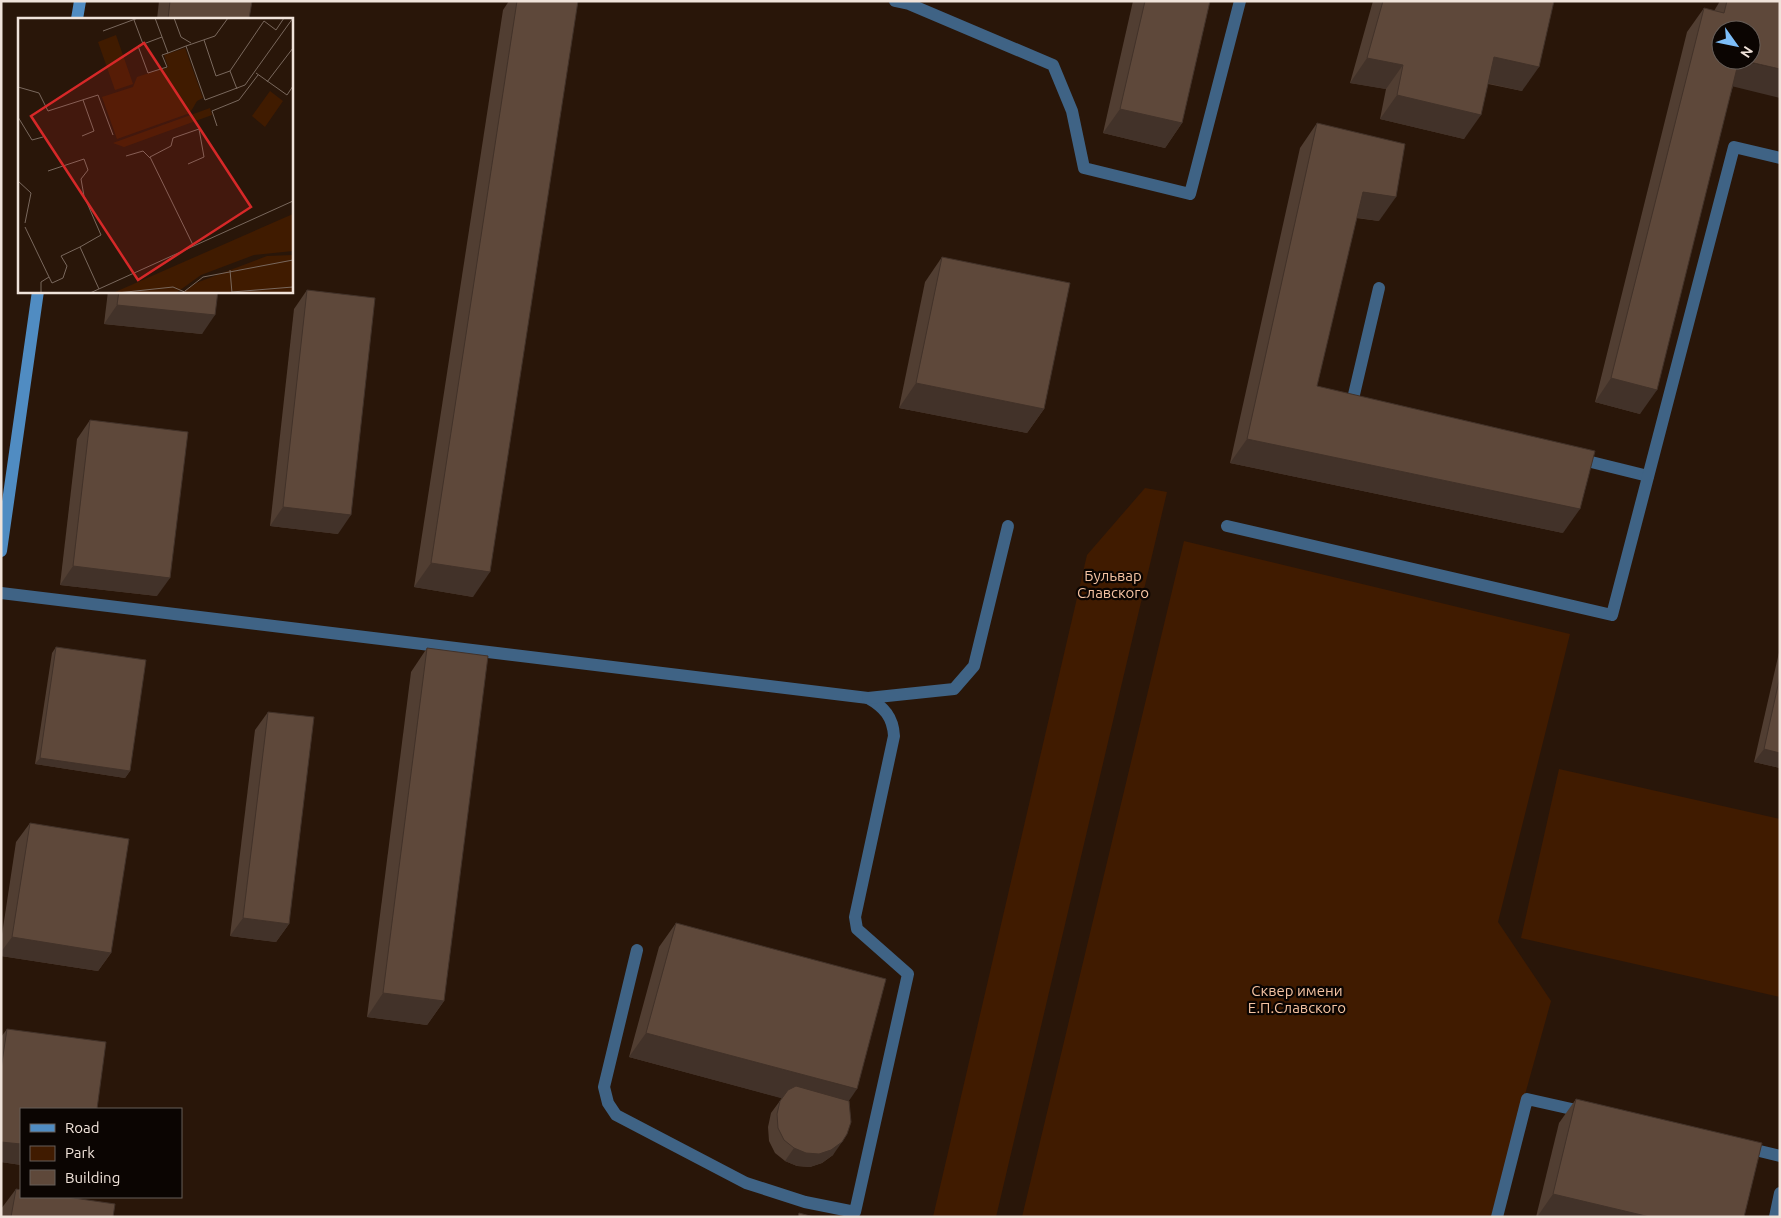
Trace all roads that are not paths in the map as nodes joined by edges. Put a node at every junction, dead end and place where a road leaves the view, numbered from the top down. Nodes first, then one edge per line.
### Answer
1 (80, 1) edge
2 (895, 1) edge
3 (1240, 1) edge
4 (77, 18) edge
5 (1780, 158) edge
6 (1379, 288) dead end
7 (38, 292) edge
8 (1371, 407) edge
9 (1562, 454) edge
10 (1648, 476) junction
11 (1008, 526) dead end
12 (1227, 526) dead end
13 (1, 552) edge
14 (1, 593) edge
15 (868, 698) junction
16 (637, 950) dead end
17 (1600, 1115) edge
18 (1732, 1145) edge
19 (1780, 1156) edge
20 (1780, 1193) edge
21 (1777, 1210) edge
22 (1497, 1217) edge

1 - 4 street
2 - 3 lane
5 - 10 lane
6 - 8 lane
7 - 13 street
9 - 10 lane
10 - 12 lane
11 - 15 lane
14 - 15 lane
15 - 16 lane
17 - 22 lane
18 - 19 lane
20 - 21 lane

